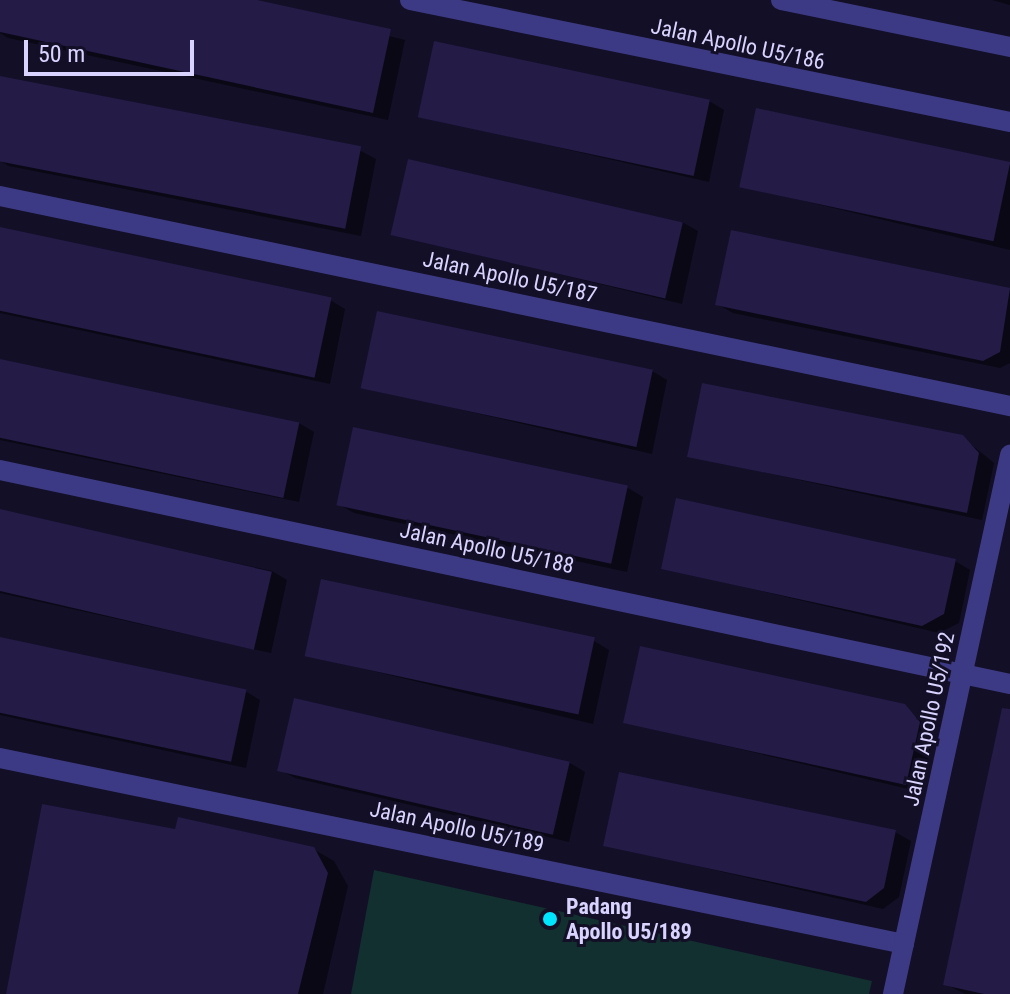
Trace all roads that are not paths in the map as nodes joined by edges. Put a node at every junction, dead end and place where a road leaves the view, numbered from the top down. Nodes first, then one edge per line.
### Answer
1 (410, 0) edge
2 (781, 0) edge
3 (890, 0) edge
4 (885, 21) junction
5 (1010, 47) edge
6 (1010, 122) edge
7 (0, 196) edge
8 (1010, 406) edge
9 (1010, 455) edge
10 (0, 470) edge
11 (964, 675) junction
12 (1010, 684) edge
13 (0, 758) edge
14 (904, 944) junction
15 (893, 994) edge

1 - 6 street, Jalan Apollo U5/186
2 - 4 street
3 - 4 street
4 - 5 street
7 - 8 street, Jalan Apollo U5/187
9 - 11 street, Jalan Apollo U5/192
10 - 11 street, Jalan Apollo U5/188
11 - 12 street, Jalan Apollo U5/188
11 - 14 street, Jalan Apollo U5/192
13 - 14 street, Jalan Apollo U5/189
14 - 15 street, Jalan Apollo U5/192

